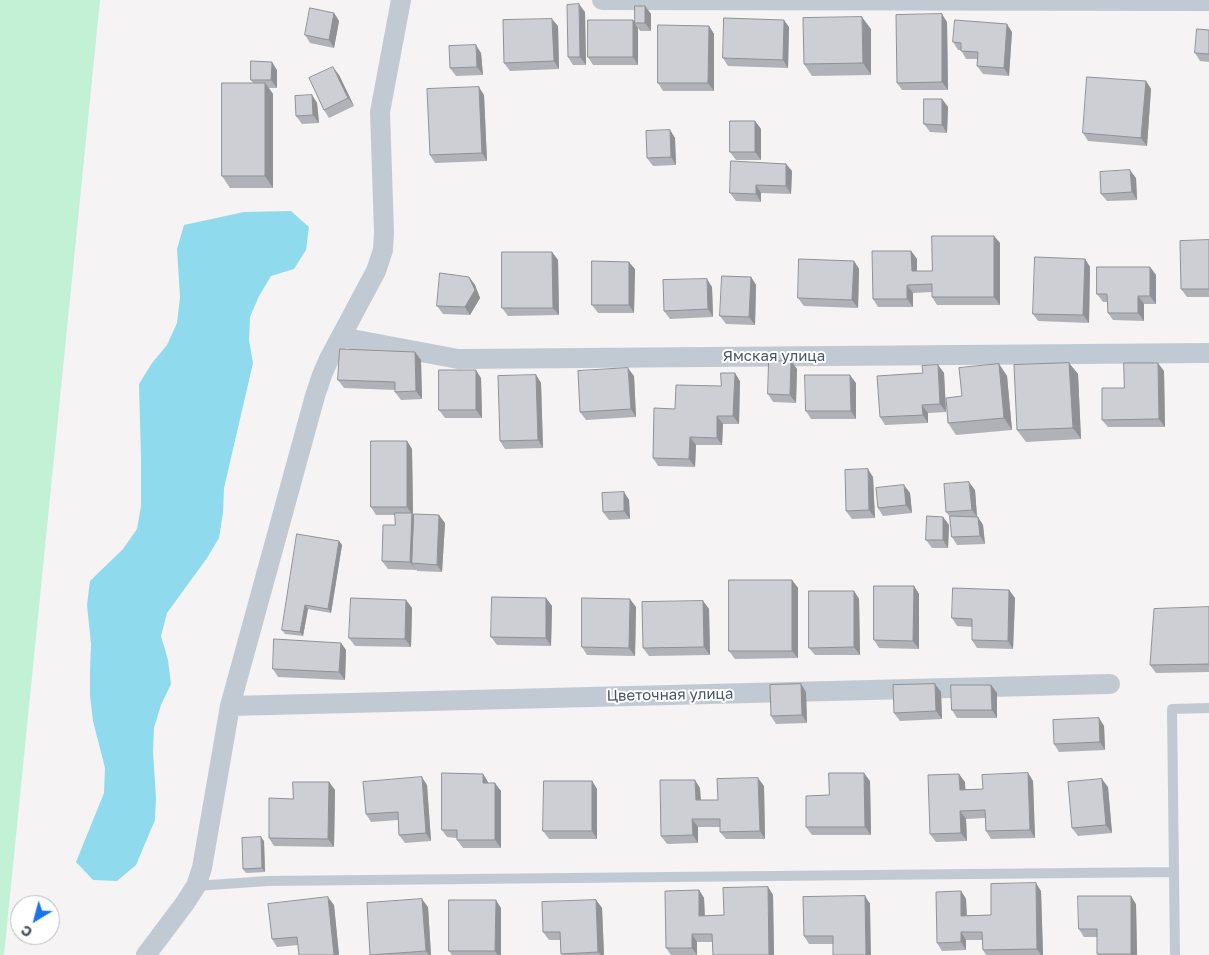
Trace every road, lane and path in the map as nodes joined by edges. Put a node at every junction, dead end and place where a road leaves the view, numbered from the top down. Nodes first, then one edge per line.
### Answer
1 (401, 0) edge
2 (602, 0) edge
3 (1209, 1) edge
4 (341, 337) junction
5 (1209, 353) edge
6 (1110, 684) dead end
7 (230, 706) junction
8 (1209, 708) edge
9 (1174, 872) junction
10 (196, 886) junction
11 (146, 955) edge
12 (1175, 955) edge

1 - 4 street
2 - 3 street
4 - 5 street, Ямская улица
4 - 7 street
6 - 7 street, Цветочная улица
7 - 10 street
8 - 9 lane
9 - 10 lane
9 - 12 lane
10 - 11 street

